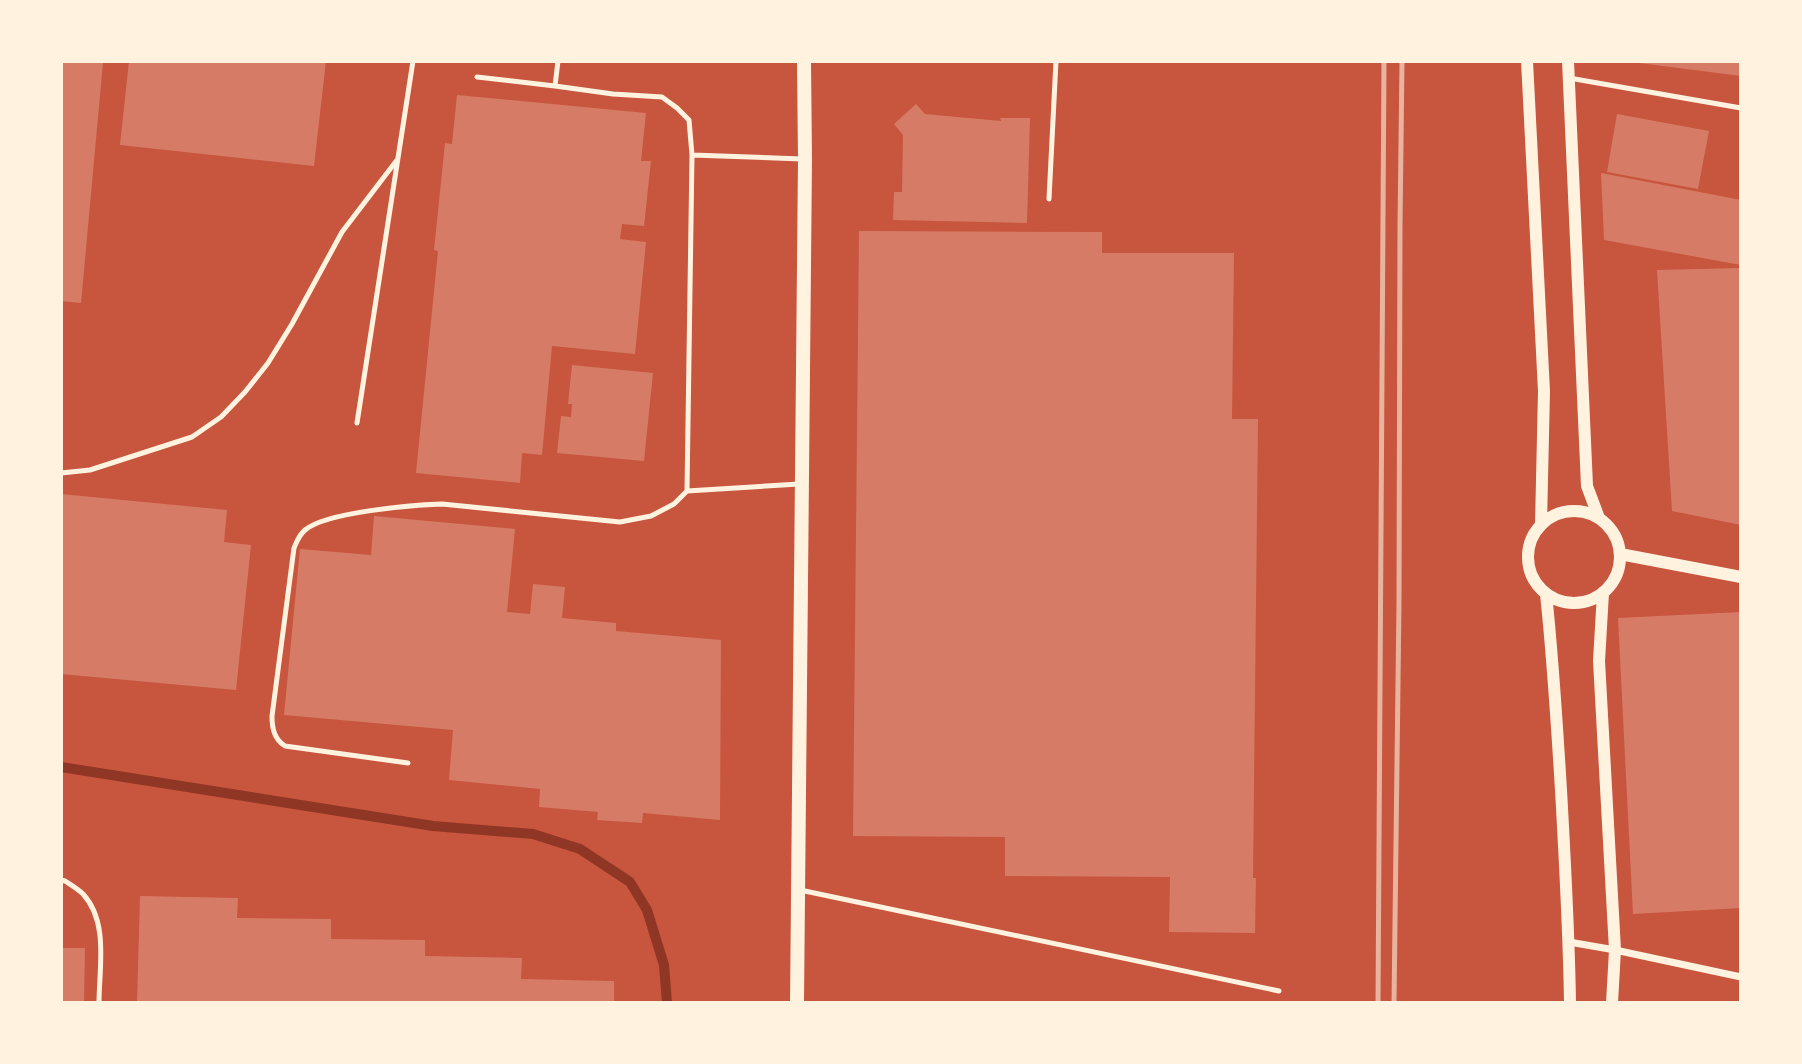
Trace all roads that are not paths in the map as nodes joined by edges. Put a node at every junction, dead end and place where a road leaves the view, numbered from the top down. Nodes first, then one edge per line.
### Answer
1 (413, 61) edge
2 (558, 61) edge
3 (804, 61) edge
4 (1056, 61) edge
5 (1527, 61) edge
6 (1568, 61) edge
7 (478, 76) dead end
8 (1569, 78) junction
9 (555, 86) junction
10 (1741, 108) edge
11 (692, 155) junction
12 (805, 159) junction
13 (397, 160) junction
14 (1049, 199) dead end
15 (356, 423) dead end
16 (61, 473) edge
17 (801, 484) junction
18 (687, 491) junction
19 (1599, 518) junction
20 (1541, 524) junction
21 (1620, 554) junction
22 (1741, 577) edge
23 (1603, 593) junction
24 (1546, 594) junction
25 (408, 763) dead end
26 (61, 880) edge
27 (797, 890) junction
28 (1569, 943) junction
29 (1615, 950) junction
30 (1741, 977) edge
31 (1279, 991) dead end
32 (99, 1003) edge
33 (797, 1003) edge
34 (1570, 1003) edge
35 (1612, 1003) edge

1 - 13 lane
2 - 9 lane
3 - 12 main road
4 - 14 lane
5 - 20 street
6 - 8 street
7 - 9 lane
8 - 10 lane
8 - 19 street
9 - 11 lane
11 - 12 lane
11 - 18 lane
12 - 17 main road
13 - 15 lane
13 - 16 lane
17 - 18 lane
17 - 27 main road
18 - 25 lane
19 - 20 street
19 - 21 street
20 - 24 street
21 - 22 street
21 - 23 street
23 - 24 street
23 - 29 street
24 - 28 street
26 - 32 lane
27 - 31 lane
27 - 33 main road
28 - 29 street
28 - 34 street
29 - 30 street
29 - 35 street

